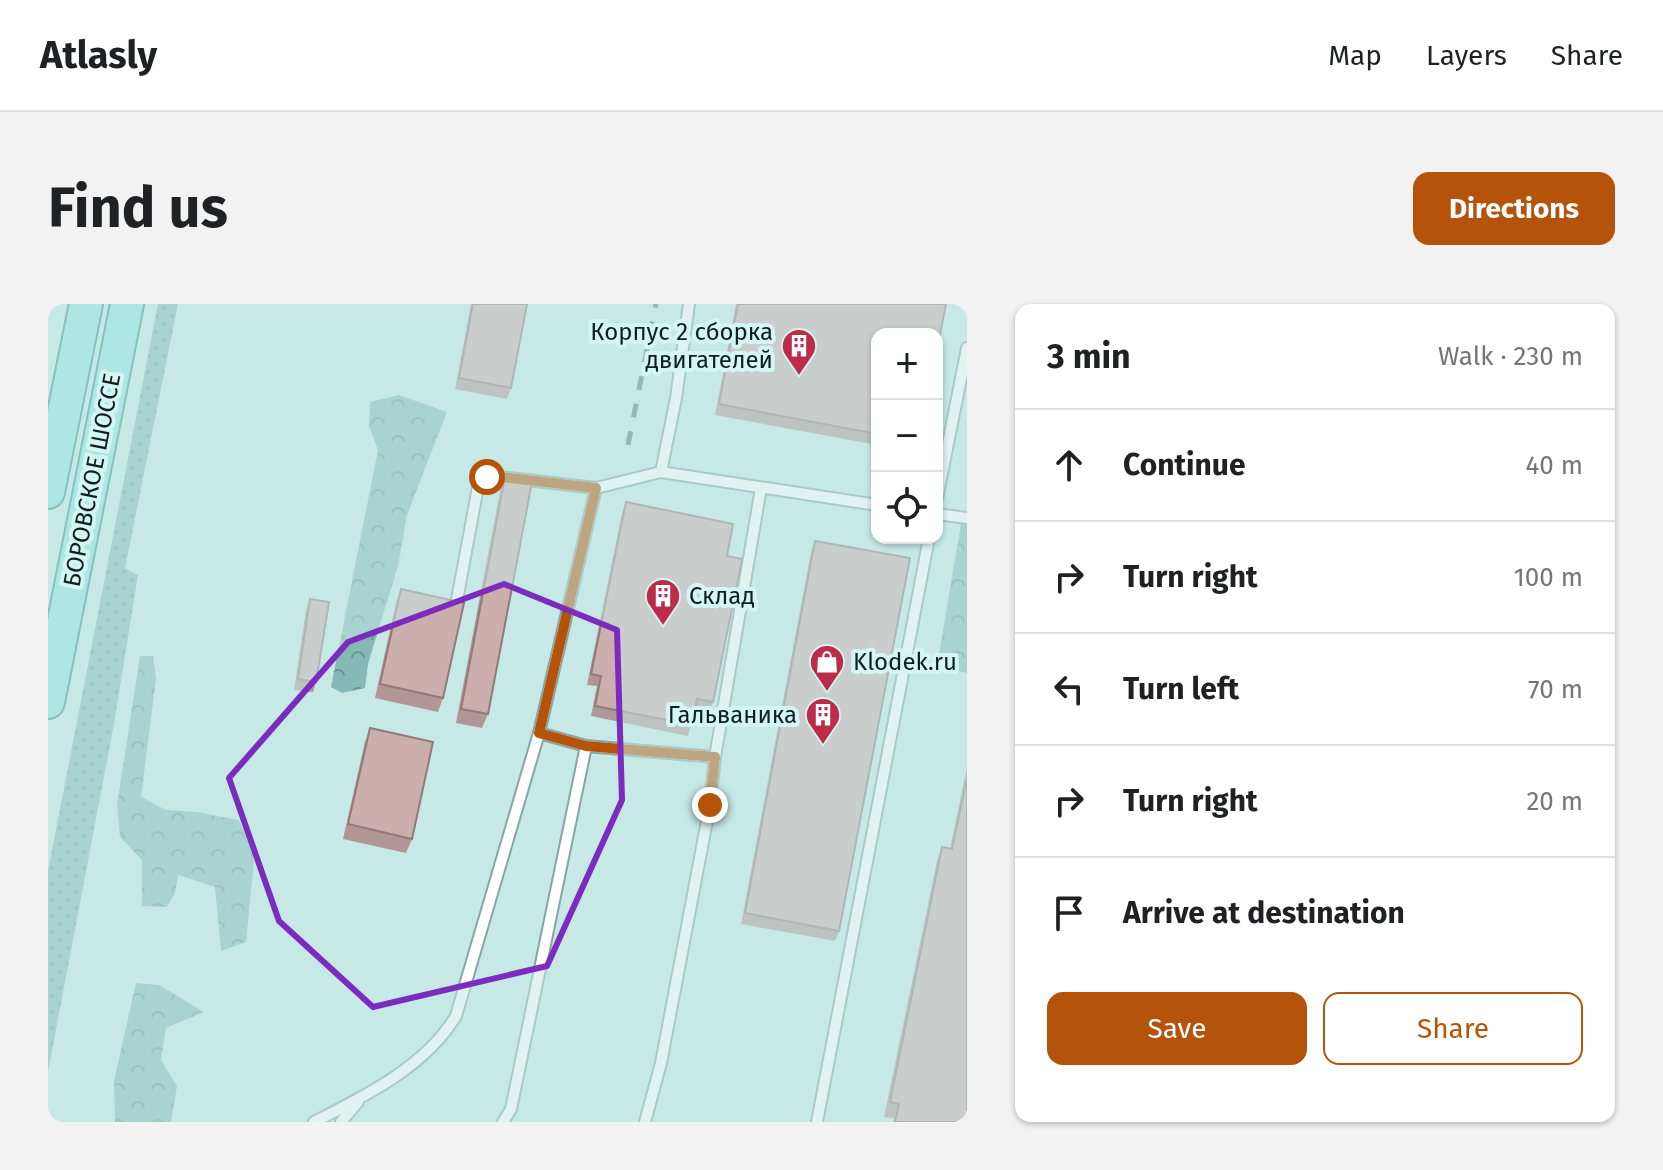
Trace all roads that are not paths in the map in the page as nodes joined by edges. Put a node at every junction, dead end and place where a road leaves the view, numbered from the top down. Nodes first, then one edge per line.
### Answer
1 (86, 304) edge
2 (127, 304) edge
3 (689, 304) edge
4 (967, 348) edge
5 (661, 472) junction
6 (942, 472) edge
7 (596, 488) junction
8 (761, 488) junction
9 (48, 492) edge
10 (871, 504) edge
11 (943, 515) edge
12 (967, 518) edge
13 (928, 544) edge
14 (457, 600) edge
15 (48, 702) edge
16 (539, 733) junction
17 (586, 746) junction
18 (715, 757) junction
19 (362, 1097) junction
20 (314, 1122) edge
21 (341, 1122) edge
22 (503, 1122) edge
23 (645, 1122) edge
24 (817, 1122) edge

1 - 9 main road, БОРОВСКОЕ ШОССЕ
2 - 15 main road, БОРОВСКОЕ ШОССЕ
3 - 5 lane
4 - 6 lane
5 - 7 lane
5 - 8 lane
7 - 14 lane
7 - 16 lane
8 - 10 lane
8 - 18 lane
11 - 12 lane
13 - 24 lane
16 - 17 lane
16 - 19 lane
17 - 18 lane
17 - 22 lane
18 - 23 lane
19 - 20 lane
19 - 21 lane

